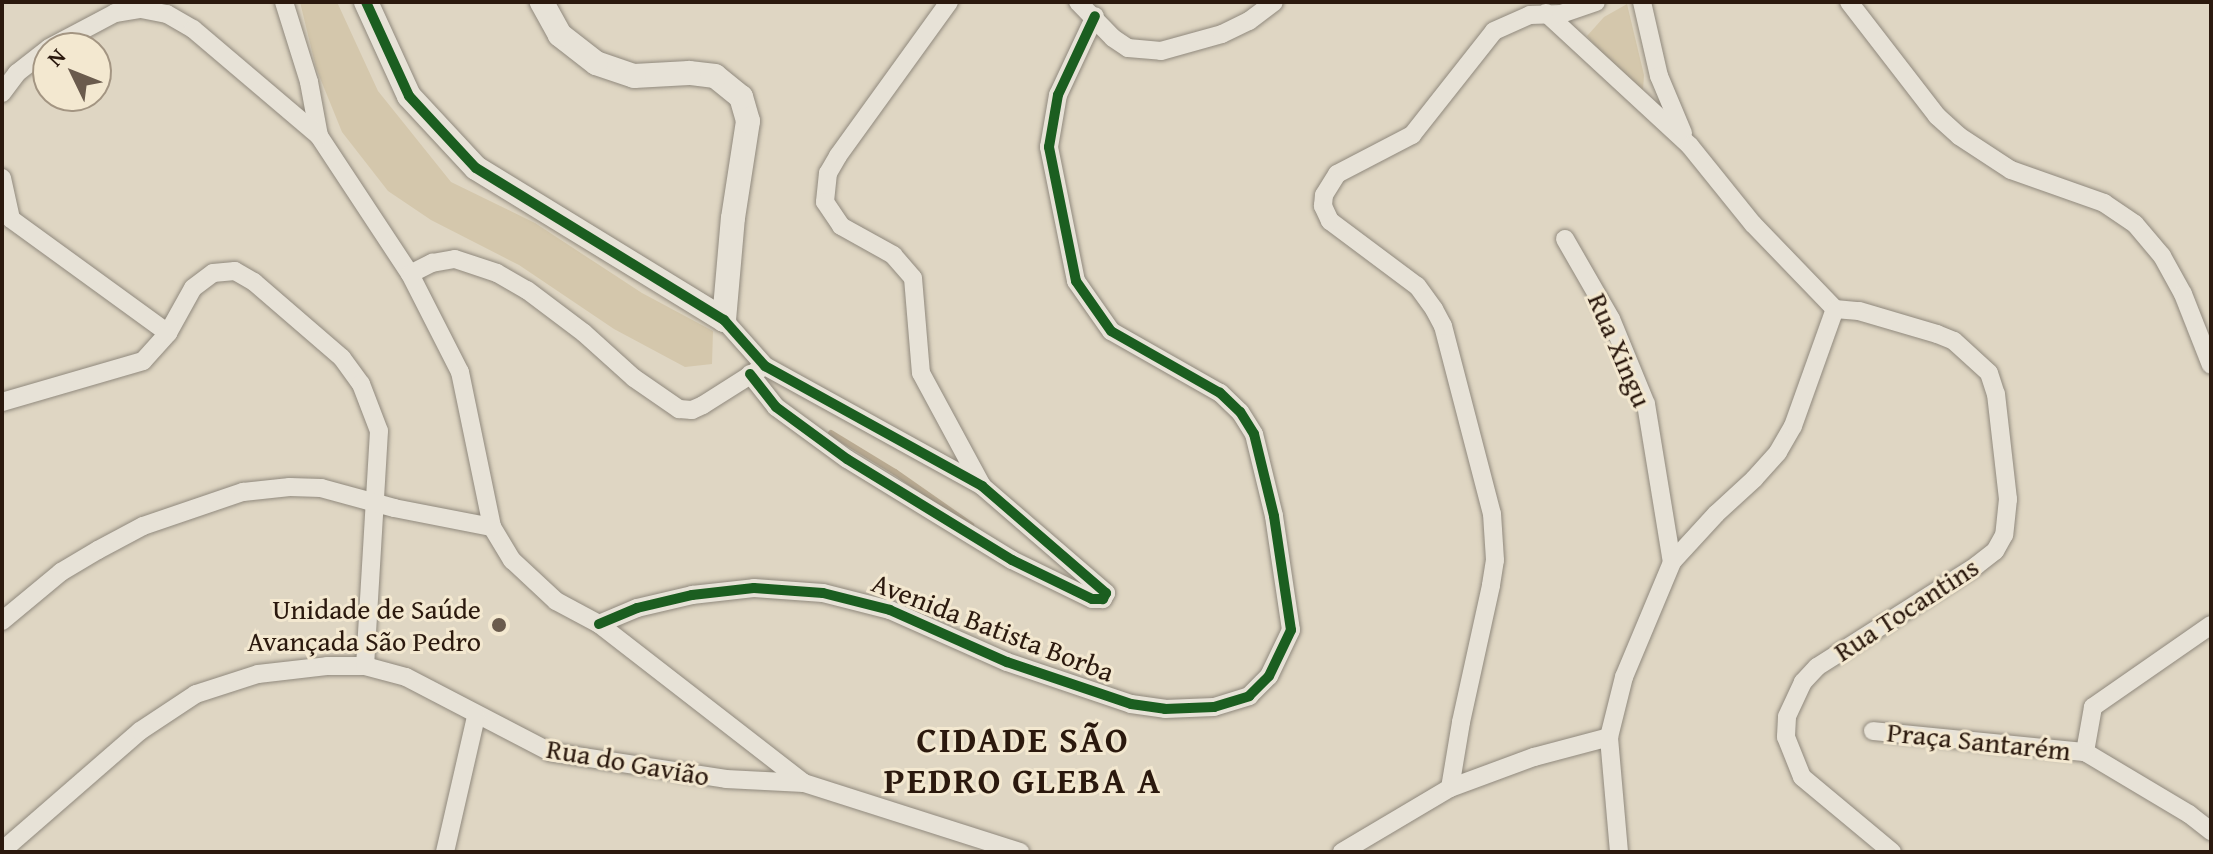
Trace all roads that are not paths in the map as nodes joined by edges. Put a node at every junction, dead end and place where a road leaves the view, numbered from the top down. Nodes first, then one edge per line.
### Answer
1 (284, 2) edge
2 (366, 2) edge
3 (542, 2) edge
4 (949, 2) edge
5 (1078, 2) edge
6 (1274, 2) edge
7 (1596, 2) edge
8 (1642, 2) edge
9 (1849, 2) edge
10 (1546, 13) junction
11 (1095, 16) junction
12 (79, 32) edge
13 (32, 61) edge
14 (2, 93) edge
15 (319, 136) junction
16 (1690, 146) junction
17 (2, 178) edge
18 (7, 222) edge
19 (1565, 239) dead end
20 (410, 274) junction
21 (1835, 309) junction
22 (724, 320) junction
23 (168, 333) junction
24 (2211, 365) edge
25 (758, 370) junction
26 (2, 402) edge
27 (982, 486) junction
28 (373, 501) junction
29 (492, 527) junction
30 (1672, 562) junction
31 (2, 621) edge
32 (599, 624) junction
33 (2211, 625) edge
34 (365, 666) junction
35 (476, 717) junction
36 (1873, 731) dead end
37 (1609, 737) junction
38 (2085, 752) junction
39 (804, 783) junction
40 (1450, 788) junction
41 (2211, 831) edge
42 (2, 851) edge
43 (445, 852) edge
44 (1020, 852) edge
45 (1342, 852) edge
46 (1619, 852) edge
47 (1892, 852) edge

1 - 15 street
2 - 22 street
3 - 22 street
4 - 27 street
5 - 11 street
6 - 11 street
7 - 10 street
8 - 16 street
9 - 24 street
10 - 16 street
10 - 40 street
11 - 32 street, Avenida Batista Borba
12 - 15 street
13 - 14 street
15 - 20 street
16 - 21 street
17 - 18 street
18 - 23 street
19 - 30 street, Rua Xingu
20 - 25 street
20 - 29 street
21 - 30 street
21 - 47 street, Rua Tocantins
22 - 25 street
23 - 26 street
23 - 28 street
25 - 27 street
25 - 27 street
28 - 29 street
28 - 31 street
28 - 34 street
29 - 32 street
30 - 37 street
32 - 39 street
33 - 38 street, Praça Santarém
34 - 35 street, Rua do Gavião
34 - 42 street, Rua do Gavião
35 - 39 street, Rua do Gavião
35 - 43 street
36 - 38 street, Praça Santarém
37 - 40 street
37 - 46 street
38 - 41 street, Praça Santarém
39 - 44 street
40 - 45 street

